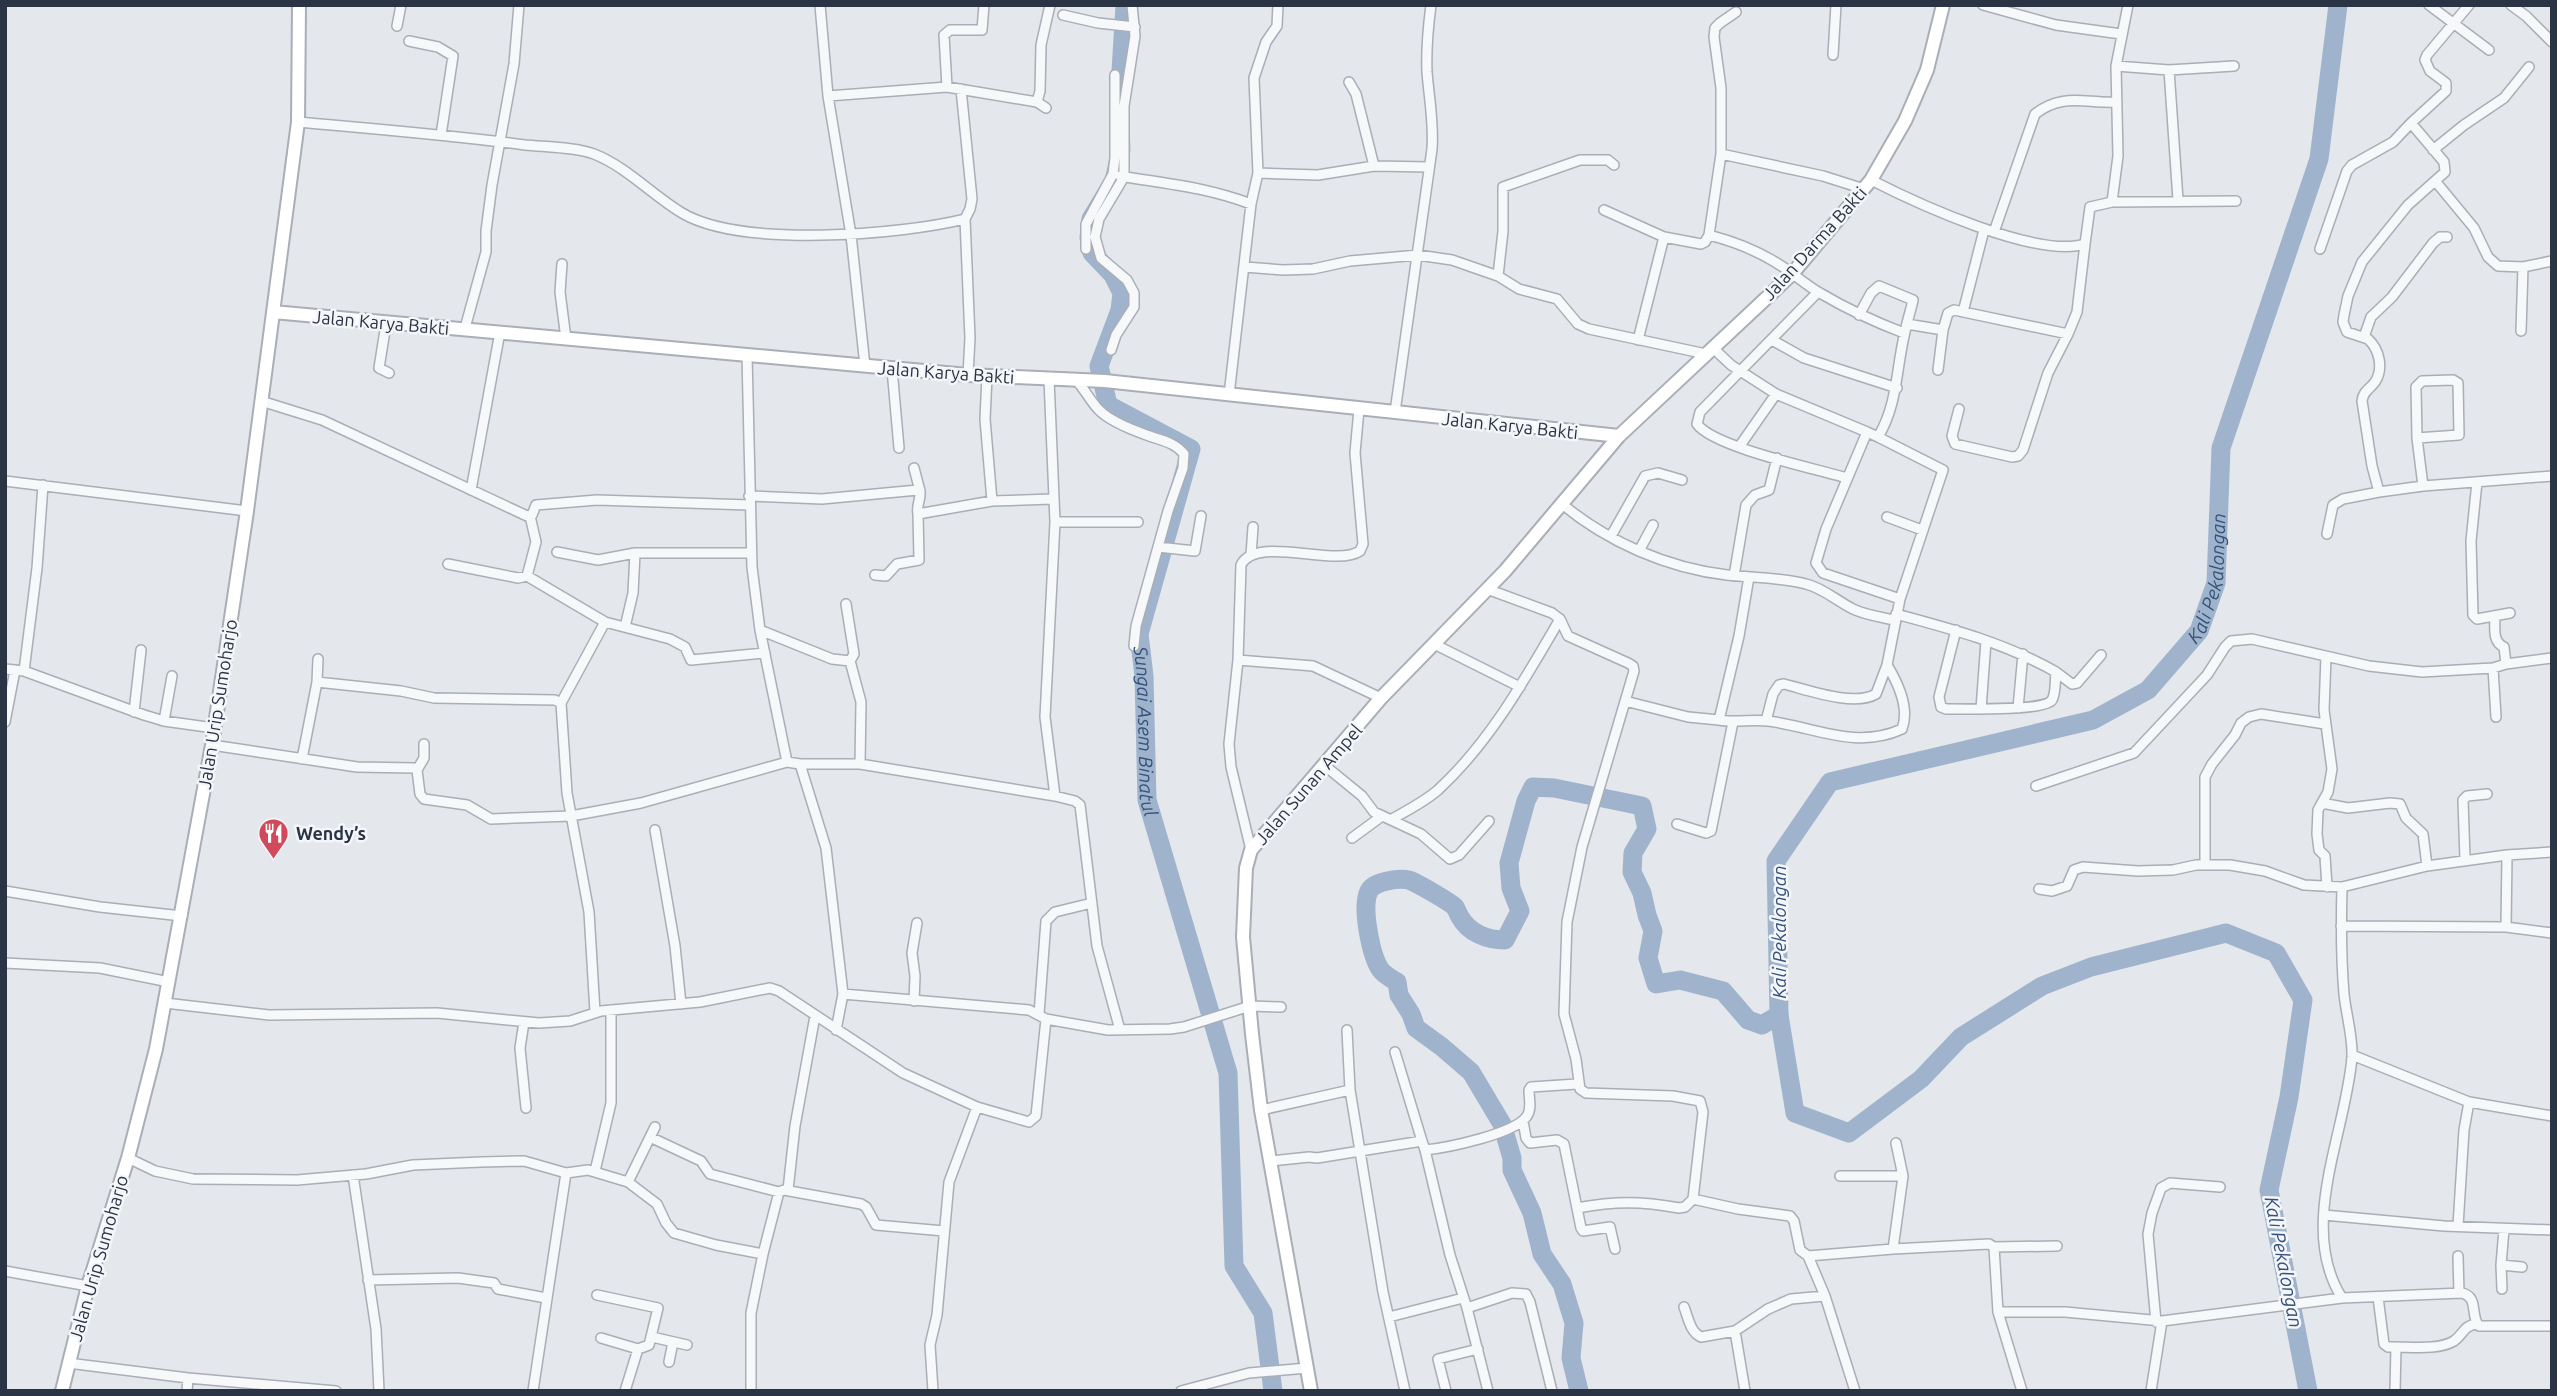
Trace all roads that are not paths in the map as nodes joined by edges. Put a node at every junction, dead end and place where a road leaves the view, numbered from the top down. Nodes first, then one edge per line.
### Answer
1 (299, 5) edge
2 (401, 5) edge
3 (519, 5) edge
4 (821, 5) edge
5 (984, 5) edge
6 (1050, 5) edge
7 (1132, 5) edge
8 (1278, 5) edge
9 (1431, 5) edge
10 (1836, 5) edge
11 (1943, 5) edge
12 (1983, 5) edge
13 (2128, 5) edge
14 (2429, 5) edge
15 (2469, 5) edge
16 (2511, 5) edge
17 (1736, 12) dead end
18 (1063, 15) dead end
19 (2453, 23) junction
20 (397, 26) dead end
21 (1133, 27) junction
22 (2121, 34) junction
23 (409, 41) dead end
24 (2552, 42) edge
25 (2490, 50) dead end
26 (1833, 55) dead end
27 (2116, 65) junction
28 (2234, 66) dead end
29 (2529, 67) dead end
30 (2169, 70) junction
31 (1115, 75) dead end
32 (1349, 82) dead end
33 (947, 87) junction
34 (961, 89) junction
35 (828, 96) junction
36 (1037, 102) junction
37 (2117, 102) junction
38 (1046, 108) dead end
39 (298, 122) junction
40 (2411, 123) junction
41 (442, 135) junction
42 (502, 142) junction
43 (2433, 150) junction
44 (1721, 154) junction
45 (1614, 165) dead end
46 (1374, 166) junction
47 (1430, 167) junction
48 (1258, 173) junction
49 (1119, 176) junction
50 (2436, 181) junction
51 (1868, 184) junction
52 (2178, 200) junction
53 (2236, 201) dead end
54 (2112, 202) junction
55 (1251, 204) junction
56 (1604, 210) dead end
57 (965, 219) junction
58 (1091, 225) junction
59 (1989, 231) junction
60 (1709, 234) junction
61 (851, 235) junction
62 (1664, 237) junction
63 (2447, 237) dead end
64 (2085, 244) junction
65 (1086, 249) dead end
66 (2320, 249) dead end
67 (1418, 255) junction
68 (2552, 261) edge
69 (562, 264) dead end
70 (1245, 267) junction
71 (2523, 267) junction
72 (1498, 276) junction
73 (1800, 279) junction
74 (1818, 292) junction
75 (272, 312) junction
76 (1963, 312) junction
77 (1860, 315) junction
78 (386, 324) junction
79 (465, 328) junction
80 (1906, 328) junction
81 (1944, 330) junction
82 (2521, 331) dead end
83 (500, 332) junction
84 (2068, 334) junction
85 (2364, 337) junction
86 (566, 339) junction
87 (1772, 340) junction
88 (1639, 341) junction
89 (1111, 350) dead end
90 (1709, 351) junction
91 (747, 355) junction
92 (866, 366) junction
93 (892, 369) junction
94 (1938, 370) dead end
95 (1741, 372) junction
96 (389, 373) dead end
97 (968, 375) junction
98 (987, 376) junction
99 (1049, 379) junction
100 (1075, 379) junction
101 (1897, 388) junction
102 (1776, 394) junction
103 (1228, 395) junction
104 (261, 401) junction
105 (1359, 409) junction
106 (1959, 409) dead end
107 (1395, 412) junction
108 (1867, 432) junction
109 (1619, 436) junction
110 (1878, 437) junction
111 (2417, 438) junction
112 (1739, 447) junction
113 (899, 448) dead end
114 (1777, 458) junction
115 (914, 468) dead end
116 (2552, 476) edge
117 (1847, 478) junction
118 (1682, 480) dead end
119 (5, 481) edge
120 (2477, 482) junction
121 (43, 485) junction
122 (2423, 486) junction
123 (471, 490) junction
124 (920, 491) junction
125 (2379, 492) junction
126 (1053, 499) junction
127 (749, 501) junction
128 (992, 501) junction
129 (1562, 504) junction
130 (247, 511) junction
131 (918, 514) junction
132 (530, 516) junction
133 (1201, 516) dead end
134 (1888, 517) dead end
135 (1055, 522) junction
136 (1139, 522) dead end
137 (1653, 525) dead end
138 (1253, 527) dead end
139 (1922, 530) junction
140 (2327, 534) dead end
141 (1611, 536) junction
142 (1159, 548) junction
143 (1639, 551) junction
144 (557, 552) dead end
145 (635, 553) junction
146 (751, 553) junction
147 (1251, 555) junction
148 (448, 564) dead end
149 (875, 575) dead end
150 (527, 576) junction
151 (1734, 576) junction
152 (1749, 577) junction
153 (1487, 589) junction
154 (1900, 600) junction
155 (846, 604) dead end
156 (2510, 613) dead end
157 (2494, 616) junction
158 (1895, 617) junction
159 (1560, 619) junction
160 (605, 622) junction
161 (625, 627) junction
162 (1956, 630) junction
163 (761, 631) junction
164 (1986, 641) junction
165 (1434, 644) junction
166 (1134, 646) dead end
167 (141, 650) dead end
168 (765, 653) junction
169 (2023, 654) junction
170 (2101, 655) dead end
171 (2326, 657) junction
172 (2552, 658) edge
173 (318, 659) dead end
174 (1238, 660) junction
175 (850, 661) junction
176 (2507, 664) junction
177 (1887, 665) junction
178 (2493, 668) junction
179 (15, 670) edge
180 (2056, 673) junction
181 (172, 677) dead end
182 (317, 682) junction
183 (1520, 687) junction
184 (1381, 698) junction
185 (1625, 701) junction
186 (561, 703) junction
187 (2018, 708) junction
188 (1981, 709) junction
189 (134, 712) junction
190 (2496, 717) dead end
191 (1719, 720) junction
192 (164, 721) junction
193 (1766, 721) junction
194 (5, 722) edge
195 (1734, 722) junction
196 (2325, 724) junction
197 (214, 728) junction
198 (424, 744) dead end
199 (212, 745) junction
200 (302, 759) junction
201 (787, 762) junction
202 (800, 764) junction
203 (860, 764) junction
204 (1324, 765) junction
205 (417, 771) junction
206 (2036, 786) dead end
207 (2487, 794) dead end
208 (1055, 796) junction
209 (2322, 803) junction
210 (571, 816) junction
211 (1382, 816) junction
212 (1392, 819) junction
213 (1489, 821) dead end
214 (1677, 824) dead end
215 (655, 830) dead end
216 (1352, 838) dead end
217 (1251, 850) junction
218 (2552, 852) edge
219 (2507, 855) junction
220 (2465, 860) junction
221 (2205, 865) junction
222 (2427, 866) junction
223 (2327, 887) junction
224 (2342, 887) junction
225 (2039, 889) dead end
226 (5, 891) edge
227 (1092, 903) junction
228 (182, 916) junction
229 (917, 923) dead end
230 (2341, 926) junction
231 (2506, 927) junction
232 (2552, 933) edge
233 (5, 963) edge
234 (169, 982) junction
235 (842, 994) junction
236 (914, 1000) junction
237 (165, 1003) junction
238 (681, 1004) junction
239 (1250, 1006) junction
240 (1281, 1007) dead end
241 (611, 1010) junction
242 (595, 1012) junction
243 (816, 1016) junction
244 (1043, 1017) junction
245 (524, 1022) junction
246 (836, 1030) junction
247 (1119, 1030) junction
248 (1347, 1030) dead end
249 (1395, 1052) dead end
250 (2352, 1055) junction
251 (1577, 1084) junction
252 (1350, 1090) junction
253 (2469, 1102) junction
254 (977, 1107) junction
255 (526, 1108) dead end
256 (1261, 1110) junction
257 (2552, 1116) edge
258 (1523, 1121) junction
259 (655, 1127) dead end
260 (652, 1138) junction
261 (1896, 1143) dead end
262 (1423, 1146) junction
263 (1363, 1151) junction
264 (128, 1158) junction
265 (1271, 1161) junction
266 (595, 1171) junction
267 (566, 1172) junction
268 (353, 1175) junction
269 (1840, 1176) dead end
270 (1903, 1176) junction
271 (628, 1182) junction
272 (2220, 1187) dead end
273 (783, 1191) junction
274 (1693, 1199) junction
275 (1577, 1208) junction
276 (2324, 1215) junction
277 (2458, 1226) junction
278 (2504, 1229) junction
279 (2552, 1230) edge
280 (944, 1231) junction
281 (2057, 1246) dead end
282 (1994, 1247) junction
283 (1615, 1249) dead end
284 (1893, 1249) junction
285 (763, 1254) junction
286 (1808, 1256) junction
287 (2458, 1256) dead end
288 (2501, 1265) junction
289 (2522, 1267) dead end
290 (5, 1271) edge
291 (368, 1280) junction
292 (88, 1286) junction
293 (2502, 1289) dead end
294 (2459, 1293) junction
295 (597, 1295) dead end
296 (1825, 1296) junction
297 (2378, 1297) junction
298 (546, 1298) junction
299 (2342, 1298) junction
300 (1465, 1303) junction
301 (1684, 1307) dead end
302 (1998, 1312) junction
303 (1389, 1317) junction
304 (2159, 1321) junction
305 (2476, 1324) junction
306 (2552, 1326) edge
307 (1735, 1331) junction
308 (652, 1337) junction
309 (601, 1338) dead end
310 (673, 1342) junction
311 (687, 1345) dead end
312 (2396, 1348) junction
313 (638, 1349) junction
314 (1478, 1349) junction
315 (669, 1362) dead end
316 (68, 1363) junction
317 (1307, 1368) junction
318 (188, 1378) junction
319 (241, 1387) edge
320 (62, 1391) edge
321 (187, 1391) edge
322 (336, 1391) edge
323 (379, 1391) edge
324 (533, 1391) edge
325 (625, 1391) edge
326 (751, 1391) edge
327 (933, 1391) edge
328 (1181, 1391) edge
329 (1311, 1391) edge
330 (1405, 1391) edge
331 (1446, 1391) edge
332 (1488, 1391) edge
333 (1552, 1391) edge
334 (1745, 1391) edge
335 (1854, 1391) edge
336 (2022, 1391) edge
337 (2151, 1391) edge
338 (2395, 1391) edge

1 - 39 street, Jalan Urip Sumoharjo
2 - 20 street
3 - 42 street
4 - 35 street
5 - 33 street
6 - 36 street
7 - 21 street
8 - 48 street
9 - 47 street
10 - 26 street
11 - 51 street, Jalan Darma Bakti
12 - 22 street
13 - 22 street
14 - 19 street
15 - 19 street
16 - 24 street
17 - 44 street
18 - 21 street
19 - 25 street
19 - 40 street
21 - 49 street
22 - 27 street
23 - 41 street
27 - 30 street
27 - 37 street
28 - 30 street
29 - 43 street
30 - 52 street
31 - 49 street
32 - 46 street
33 - 34 street
33 - 35 street
34 - 36 street
34 - 57 street
35 - 61 street
36 - 38 street
37 - 54 street
37 - 59 street
39 - 41 street
39 - 75 street, Jalan Urip Sumoharjo
40 - 43 street
40 - 66 street
41 - 42 street
42 - 61 street
42 - 79 street
43 - 50 street
44 - 51 street
44 - 60 street
45 - 72 street
46 - 47 street
46 - 48 street
47 - 67 street
48 - 55 street
49 - 55 street
49 - 58 street
50 - 71 street
50 - 85 street
51 - 59 street
51 - 73 street, Jalan Darma Bakti
52 - 53 street
52 - 54 street
54 - 64 street
55 - 70 street
56 - 62 street
57 - 61 street
57 - 97 street
58 - 65 street
58 - 89 street
59 - 64 street
59 - 76 street
60 - 62 street
60 - 73 street
61 - 92 street
62 - 88 street
63 - 85 street
64 - 84 street
67 - 70 street
67 - 72 street
67 - 107 street
68 - 71 street
69 - 86 street
70 - 103 street
71 - 82 street
72 - 88 street
73 - 74 street
73 - 90 street, Jalan Darma Bakti
74 - 77 street
74 - 87 street
75 - 78 street, Jalan Karya Bakti
75 - 104 street, Jalan Urip Sumoharjo
76 - 81 street
76 - 84 street
77 - 80 street
77 - 80 street
78 - 79 street, Jalan Karya Bakti
78 - 96 street
79 - 83 street, Jalan Karya Bakti
80 - 81 street
80 - 101 street
81 - 94 street
83 - 86 street, Jalan Karya Bakti
83 - 123 street
84 - 106 street
85 - 125 street
86 - 91 street, Jalan Karya Bakti
87 - 95 street
87 - 101 street
88 - 90 street
90 - 95 street
90 - 109 street, Jalan Darma Bakti
91 - 92 street, Jalan Karya Bakti
91 - 127 street
92 - 93 street, Jalan Karya Bakti
93 - 97 street, Jalan Karya Bakti
93 - 113 street
95 - 102 street
95 - 112 street
97 - 98 street, Jalan Karya Bakti
98 - 99 street, Jalan Karya Bakti
98 - 128 street
99 - 100 street, Jalan Karya Bakti
99 - 126 street
100 - 103 street, Jalan Karya Bakti
100 - 142 street
101 - 110 street
102 - 108 street
102 - 112 street
103 - 105 street, Jalan Karya Bakti
104 - 123 street
104 - 130 street, Jalan Urip Sumoharjo
105 - 107 street, Jalan Karya Bakti
105 - 147 street
107 - 109 street, Jalan Karya Bakti
108 - 110 street
108 - 117 street
109 - 129 street, Jalan Sunan Ampel
110 - 139 street
111 - 111 street
111 - 122 street
112 - 114 street
114 - 117 street
114 - 151 street
115 - 124 street
116 - 120 street
117 - 154 street
118 - 141 street
119 - 121 street
120 - 122 street
120 - 157 street
121 - 130 street
121 - 179 street
122 - 125 street
123 - 132 street
124 - 127 street
124 - 131 street
125 - 140 street
126 - 128 street
126 - 135 street
127 - 132 street
127 - 146 street
128 - 131 street
129 - 141 street
129 - 153 street, Jalan Sunan Ampel
130 - 197 street, Jalan Urip Sumoharjo
131 - 149 street
132 - 150 street
133 - 142 street
134 - 139 street
135 - 136 street
135 - 208 street
137 - 143 street
138 - 147 street
139 - 154 street
141 - 143 street
142 - 166 street
143 - 151 street
144 - 145 street
145 - 146 street
145 - 161 street
146 - 163 street
147 - 174 street
148 - 150 street
150 - 160 street
151 - 152 street
152 - 158 street
152 - 191 street
153 - 159 street
153 - 165 street, Jalan Sunan Ampel
154 - 158 street
155 - 175 street
156 - 157 street
157 - 176 street
158 - 162 street
158 - 177 street
159 - 183 street
159 - 185 street
160 - 161 street
160 - 186 street
161 - 168 street
162 - 164 street
162 - 188 street
163 - 168 street
163 - 175 street
164 - 169 street
164 - 188 street
165 - 183 street
165 - 184 street, Jalan Sunan Ampel
167 - 189 street
168 - 201 street
169 - 180 street
169 - 187 street
170 - 180 street
171 - 178 street
171 - 196 street
171 - 206 street
172 - 176 street
173 - 182 street
174 - 184 street
174 - 217 street
175 - 203 street
176 - 178 street
177 - 193 street
177 - 193 street
178 - 190 street
179 - 189 street
179 - 194 street
180 - 187 street
181 - 192 street
182 - 186 street
182 - 200 street
183 - 212 street
184 - 204 street, Jalan Sunan Ampel
185 - 191 street
185 - 251 street
186 - 210 street
187 - 188 street
189 - 192 street
191 - 195 street
192 - 197 street
193 - 195 street
195 - 214 street
196 - 209 street
196 - 221 street
197 - 199 street, Jalan Urip Sumoharjo
198 - 205 street
199 - 200 street
199 - 228 street, Jalan Urip Sumoharjo
200 - 205 street
201 - 202 street
201 - 210 street
202 - 203 street
202 - 235 street
203 - 208 street
204 - 211 street
204 - 217 street, Jalan Sunan Ampel
205 - 210 street
207 - 220 street
208 - 227 street
209 - 222 street
209 - 223 street
210 - 242 street
211 - 212 street
211 - 216 street
212 - 213 street
215 - 238 street
217 - 239 street, Jalan Sunan Ampel
218 - 219 street
219 - 220 street
219 - 231 street
220 - 222 street
221 - 223 street
221 - 225 street
222 - 224 street
223 - 224 street
224 - 230 street
226 - 228 street
227 - 244 street
227 - 247 street
228 - 234 street, Jalan Urip Sumoharjo
229 - 236 street
230 - 231 street
230 - 250 street
231 - 232 street
233 - 234 street
234 - 237 street, Jalan Urip Sumoharjo
235 - 236 street
235 - 246 street
236 - 244 street
237 - 245 street
237 - 264 street, Jalan Urip Sumoharjo
238 - 241 street
238 - 243 street
239 - 240 street
239 - 247 street
239 - 256 street, Jalan Sunan Ampel
241 - 242 street
241 - 266 street
242 - 245 street
243 - 246 street
243 - 273 street
244 - 247 street
244 - 254 street
245 - 255 street
246 - 254 street
248 - 252 street
249 - 262 street
250 - 253 street
250 - 276 street
251 - 258 street
251 - 274 street
252 - 256 street
252 - 263 street
253 - 257 street
253 - 277 street
254 - 280 street
256 - 265 street, Jalan Sunan Ampel
258 - 262 street
258 - 275 street
259 - 260 street
260 - 271 street
260 - 273 street
261 - 270 street
262 - 263 street
262 - 300 street
263 - 265 street
263 - 303 street
264 - 268 street
264 - 292 street, Jalan Urip Sumoharjo
265 - 317 street, Jalan Sunan Ampel
266 - 267 street
266 - 271 street
267 - 268 street
267 - 298 street
268 - 291 street
269 - 270 street
270 - 284 street
271 - 285 street
272 - 304 street
273 - 280 street
273 - 285 street
274 - 275 street
274 - 286 street
275 - 283 street
276 - 277 street
276 - 299 street
277 - 278 street
278 - 279 street
278 - 288 street
280 - 327 street
281 - 282 street
282 - 284 street
282 - 302 street
284 - 286 street
285 - 326 street
286 - 296 street
287 - 294 street
288 - 289 street
288 - 293 street
290 - 292 street
291 - 298 street
291 - 323 street
292 - 316 street, Jalan Urip Sumoharjo
294 - 297 street
294 - 305 street
295 - 308 street
296 - 307 street
296 - 335 street
297 - 299 street
297 - 312 street
298 - 324 street
299 - 304 street
300 - 303 street
300 - 314 street
300 - 333 street
301 - 307 street
302 - 304 street
302 - 336 street
303 - 330 street
304 - 337 street
305 - 306 street
305 - 312 street
307 - 334 street
308 - 310 street
308 - 313 street
309 - 313 street
310 - 311 street
310 - 315 street
312 - 338 street
313 - 325 street
314 - 331 street
314 - 332 street
316 - 318 street
316 - 320 street, Jalan Urip Sumoharjo
317 - 328 street
317 - 329 street, Jalan Sunan Ampel
318 - 319 street
318 - 321 street
319 - 322 street

